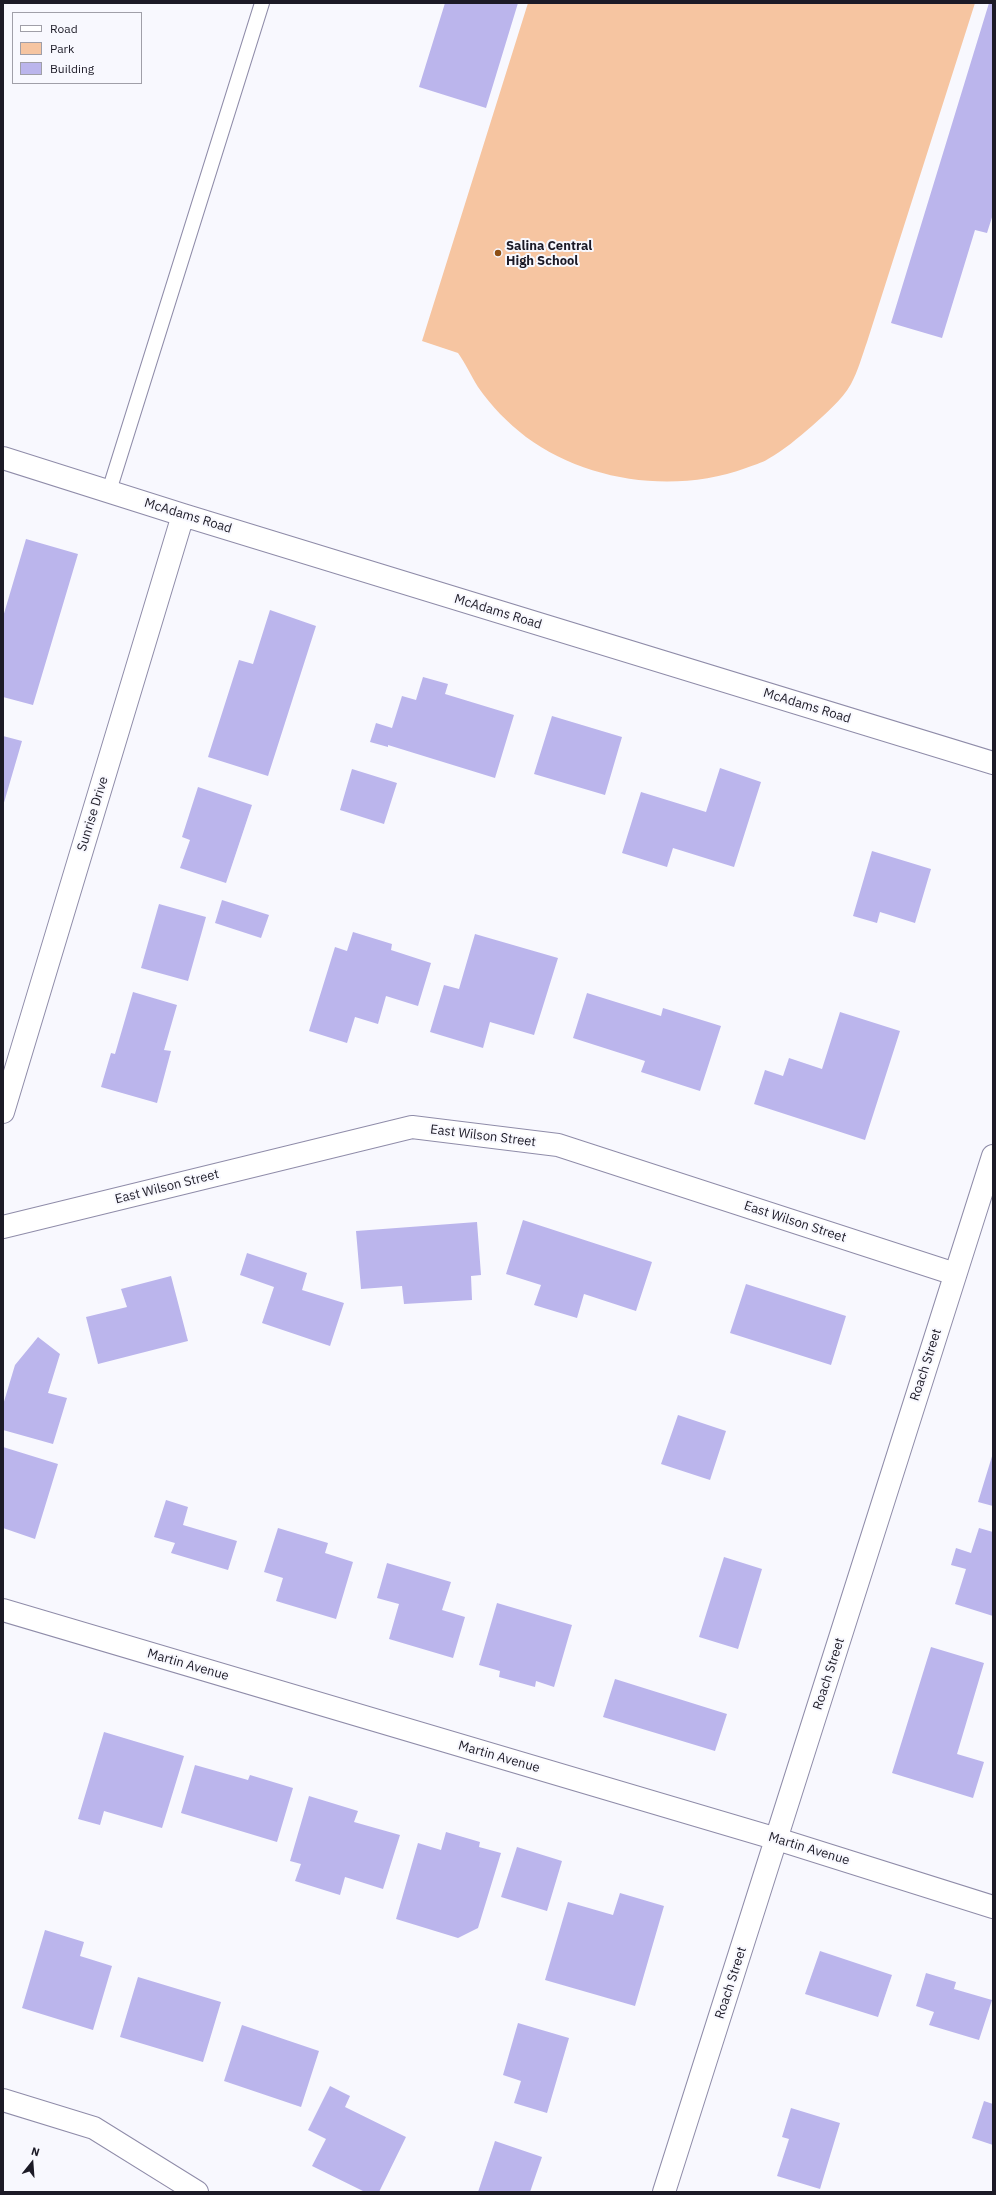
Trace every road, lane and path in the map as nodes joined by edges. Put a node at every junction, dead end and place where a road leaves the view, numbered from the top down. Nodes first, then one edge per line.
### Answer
1 (262, 3) edge
2 (3, 458) edge
3 (108, 491) junction
4 (182, 515) junction
5 (993, 763) edge
6 (3, 1112) edge
7 (993, 1156) edge
8 (3, 1227) edge
9 (955, 1274) junction
10 (3, 1610) edge
11 (777, 1839) junction
12 (993, 1907) edge
13 (3, 2100) edge
14 (197, 2192) edge
15 (664, 2192) edge

1 - 3 lane
2 - 3 street, McAdams Road
3 - 4 street, McAdams Road
4 - 5 street, McAdams Road
4 - 6 street, Sunrise Drive
7 - 9 street, Roach Street
8 - 9 street, East Wilson Street
9 - 11 street, Roach Street
10 - 11 street, Martin Avenue
11 - 12 street, Martin Avenue
11 - 15 street, Roach Street
13 - 14 street

